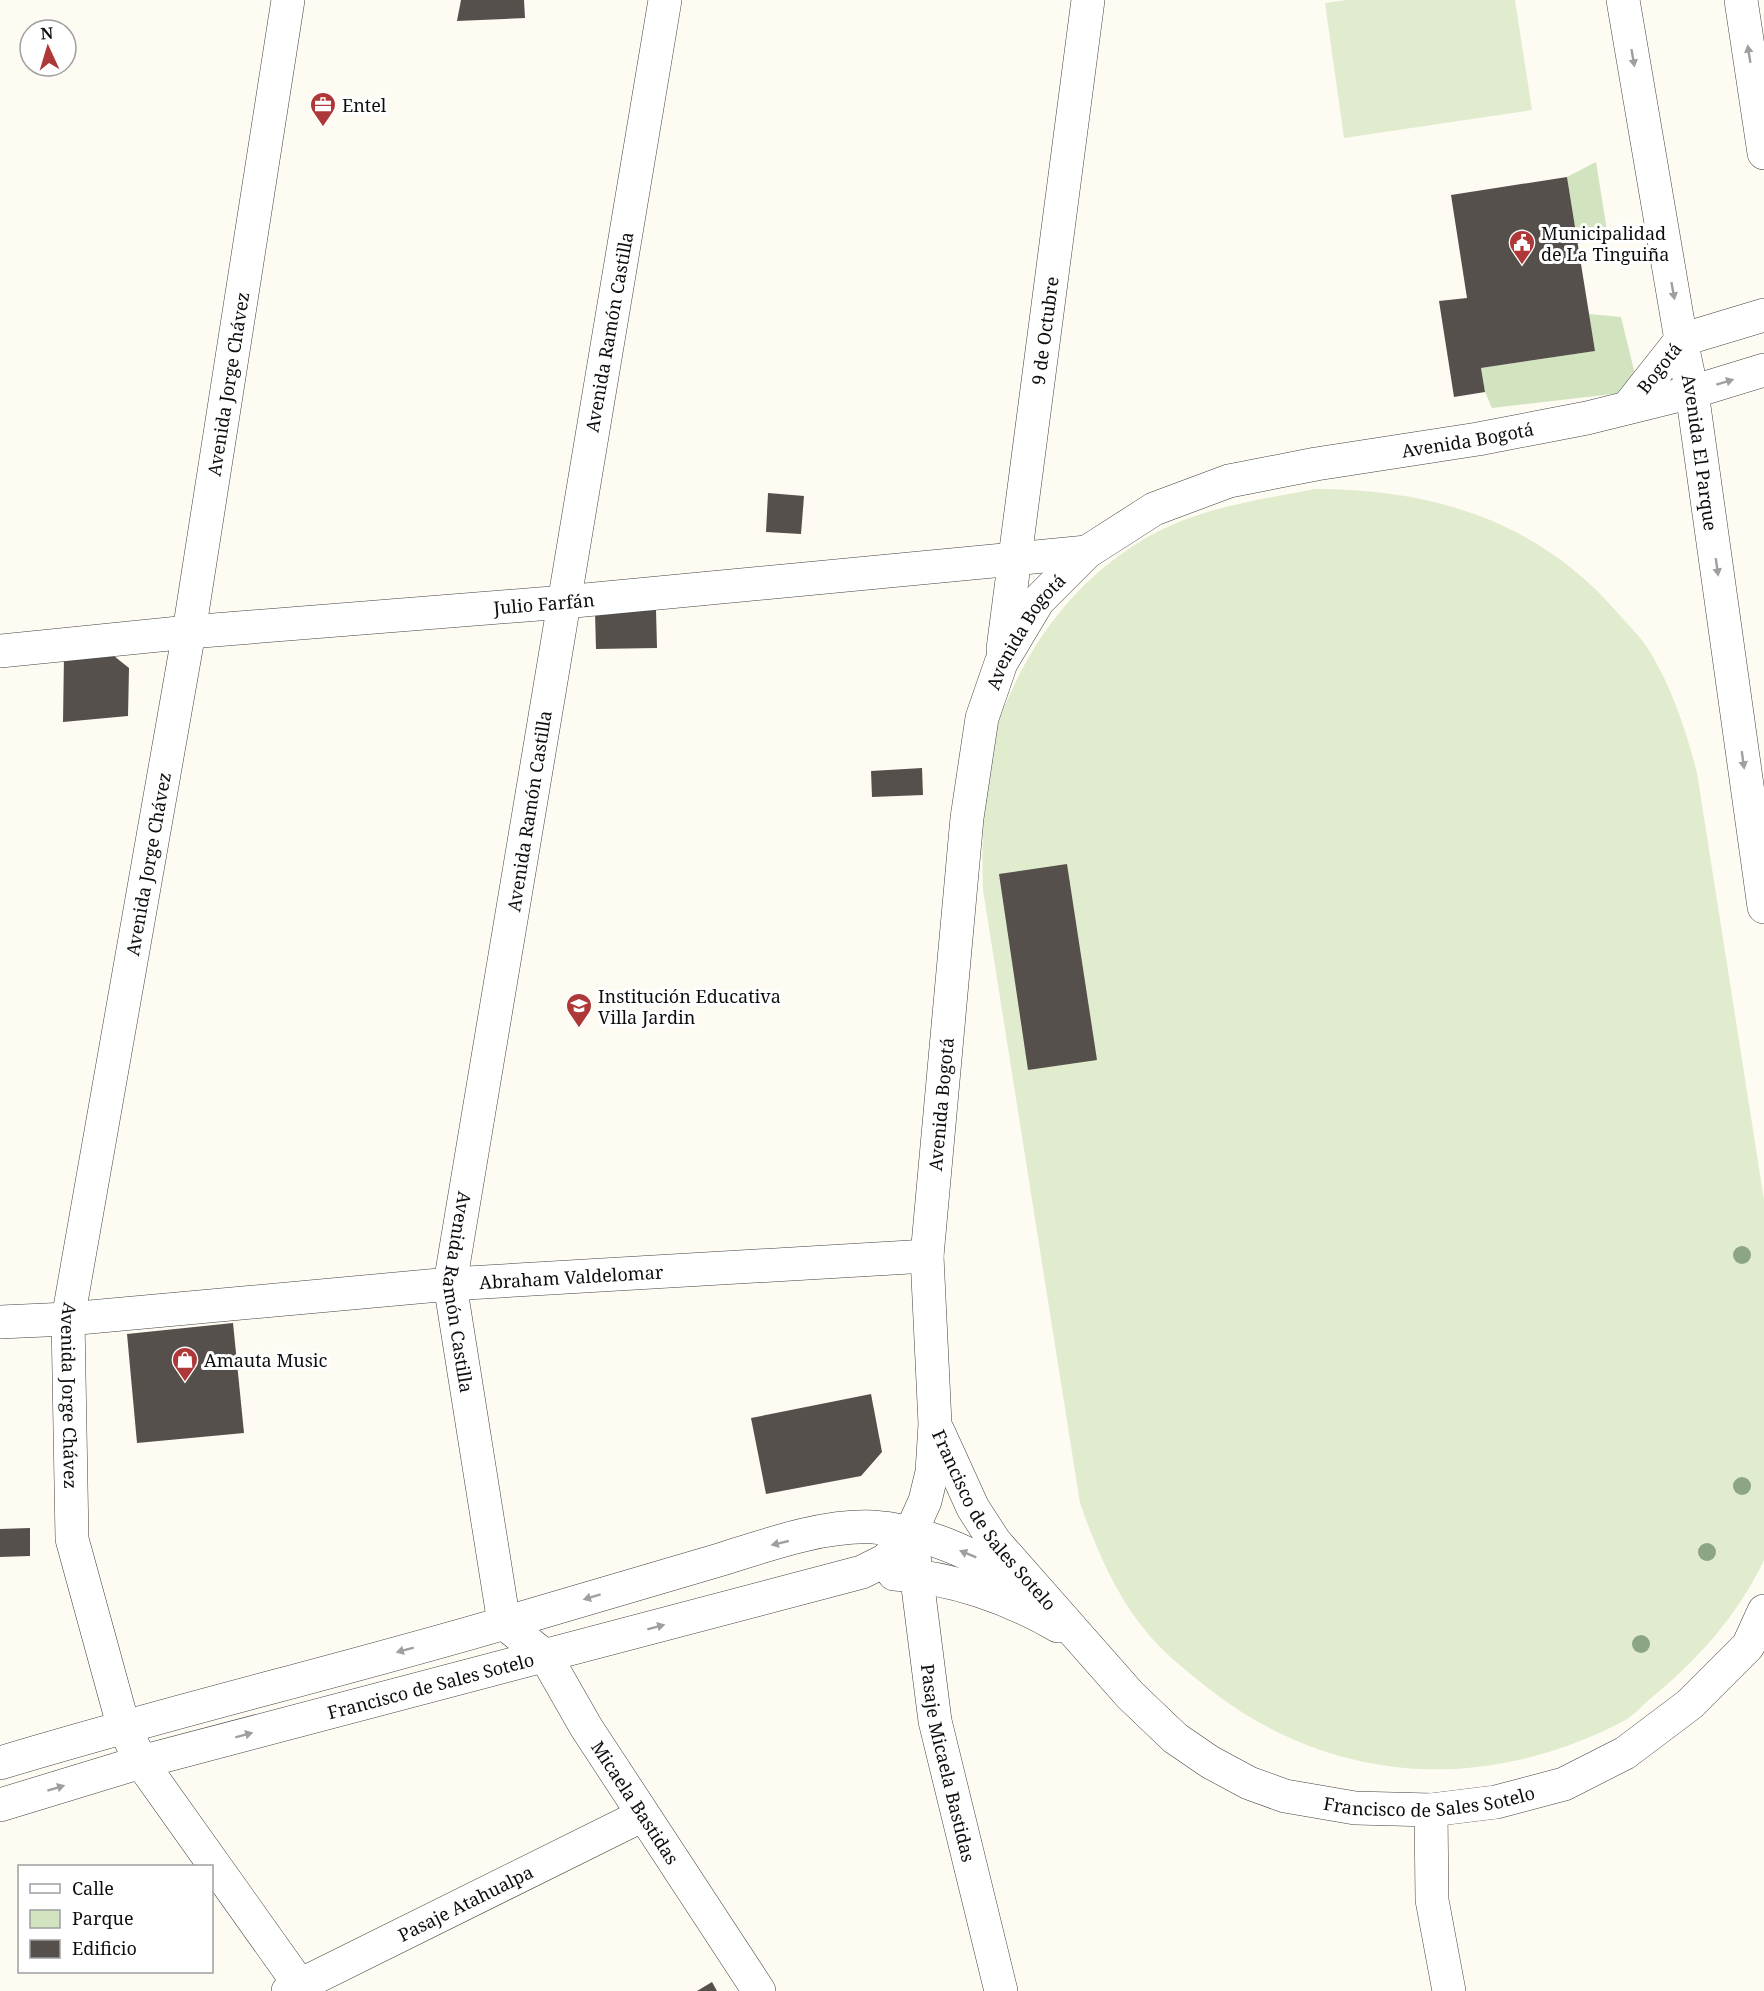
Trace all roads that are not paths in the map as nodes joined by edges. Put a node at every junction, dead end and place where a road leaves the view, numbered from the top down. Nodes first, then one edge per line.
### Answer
1 (288, 0) edge
2 (665, 0) edge
3 (1089, 0) edge
4 (1623, 0) edge
5 (1741, 0) edge
6 (1764, 153) edge
7 (1764, 315) edge
8 (1681, 340) junction
9 (1764, 370) edge
10 (1692, 392) junction
11 (1628, 407) junction
12 (1087, 552) junction
13 (1015, 558) junction
14 (564, 602) junction
15 (189, 632) junction
16 (0, 651) edge
17 (1001, 663) junction
18 (1764, 907) edge
19 (927, 1256) junction
20 (450, 1284) junction
21 (68, 1319) junction
22 (0, 1322) edge
23 (935, 1424) junction
24 (911, 1532) junction
25 (862, 1572) junction
26 (915, 1575) junction
27 (1038, 1592) junction
28 (1764, 1611) edge
29 (504, 1623) junction
30 (1078, 1639) junction
31 (546, 1657) junction
32 (123, 1725) junction
33 (0, 1762) edge
34 (141, 1762) junction
35 (0, 1805) edge
36 (1431, 1809) junction
37 (643, 1815) junction
38 (212, 1865) edge
39 (213, 1867) edge
40 (297, 1989) edge
41 (759, 1991) edge
42 (1001, 1991) edge
43 (1449, 1991) edge

1 - 15 street, Avenida Jorge Chávez
2 - 14 street, Avenida Ramón Castilla
3 - 13 street, 9 de Octubre
4 -> 8 street, Avenida El Parque
6 -> 5 street
7 - 8 street, Bogotá
8 - 10 street, Avenida El Parque
8 - 11 street, Bogotá
10 -> 9 street, Avenida Bogotá
10 - 11 street, Avenida Bogotá
10 -> 18 street, Avenida El Parque
11 - 12 street, Avenida Bogotá
12 - 13 street, Julio Farfán
12 - 17 street, Avenida Bogotá
13 - 14 street, Julio Farfán
13 - 17 street, 9 de Octubre
14 - 15 street, Julio Farfán
14 - 20 street, Avenida Ramón Castilla
15 - 16 street, Julio Farfán
15 - 21 street, Avenida Jorge Chávez
17 - 19 street, Avenida Bogotá
19 - 20 street, Abraham Valdelomar
19 - 23 street, Avenida Bogotá
20 - 21 street, Abraham Valdelomar
20 - 29 street, Avenida Ramón Castilla
21 - 22 street, Abraham Valdelomar
21 - 32 street, Avenida Jorge Chávez
23 - 24 street, Francisco de Sales Sotelo
23 - 27 street, Francisco de Sales Sotelo
24 - 25 street, Francisco de Sales Sotelo
24 - 26 street, Pasaje Micaela Bastidas
27 -> 24 street
24 -> 29 street
25 - 26 street, Francisco de Sales Sotelo
31 -> 25 street, Francisco de Sales Sotelo
26 - 30 street, Francisco de Sales Sotelo
26 - 42 street, Pasaje Micaela Bastidas
27 - 30 street, Francisco de Sales Sotelo
28 - 36 street, Francisco de Sales Sotelo
29 - 31 street, Micaela Bastidas
29 -> 32 street
30 - 36 street, Francisco de Sales Sotelo
34 -> 31 street, Francisco de Sales Sotelo
31 - 37 street, Micaela Bastidas
32 - 33 street
32 - 34 street, Avenida Jorge Chávez
35 -> 34 street, Francisco de Sales Sotelo
34 - 38 street, Avenida Jorge Chávez
36 - 43 street
37 - 40 street, Pasaje Atahualpa
37 - 41 street, Micaela Bastidas
39 - 40 street, Avenida Jorge Chávez

